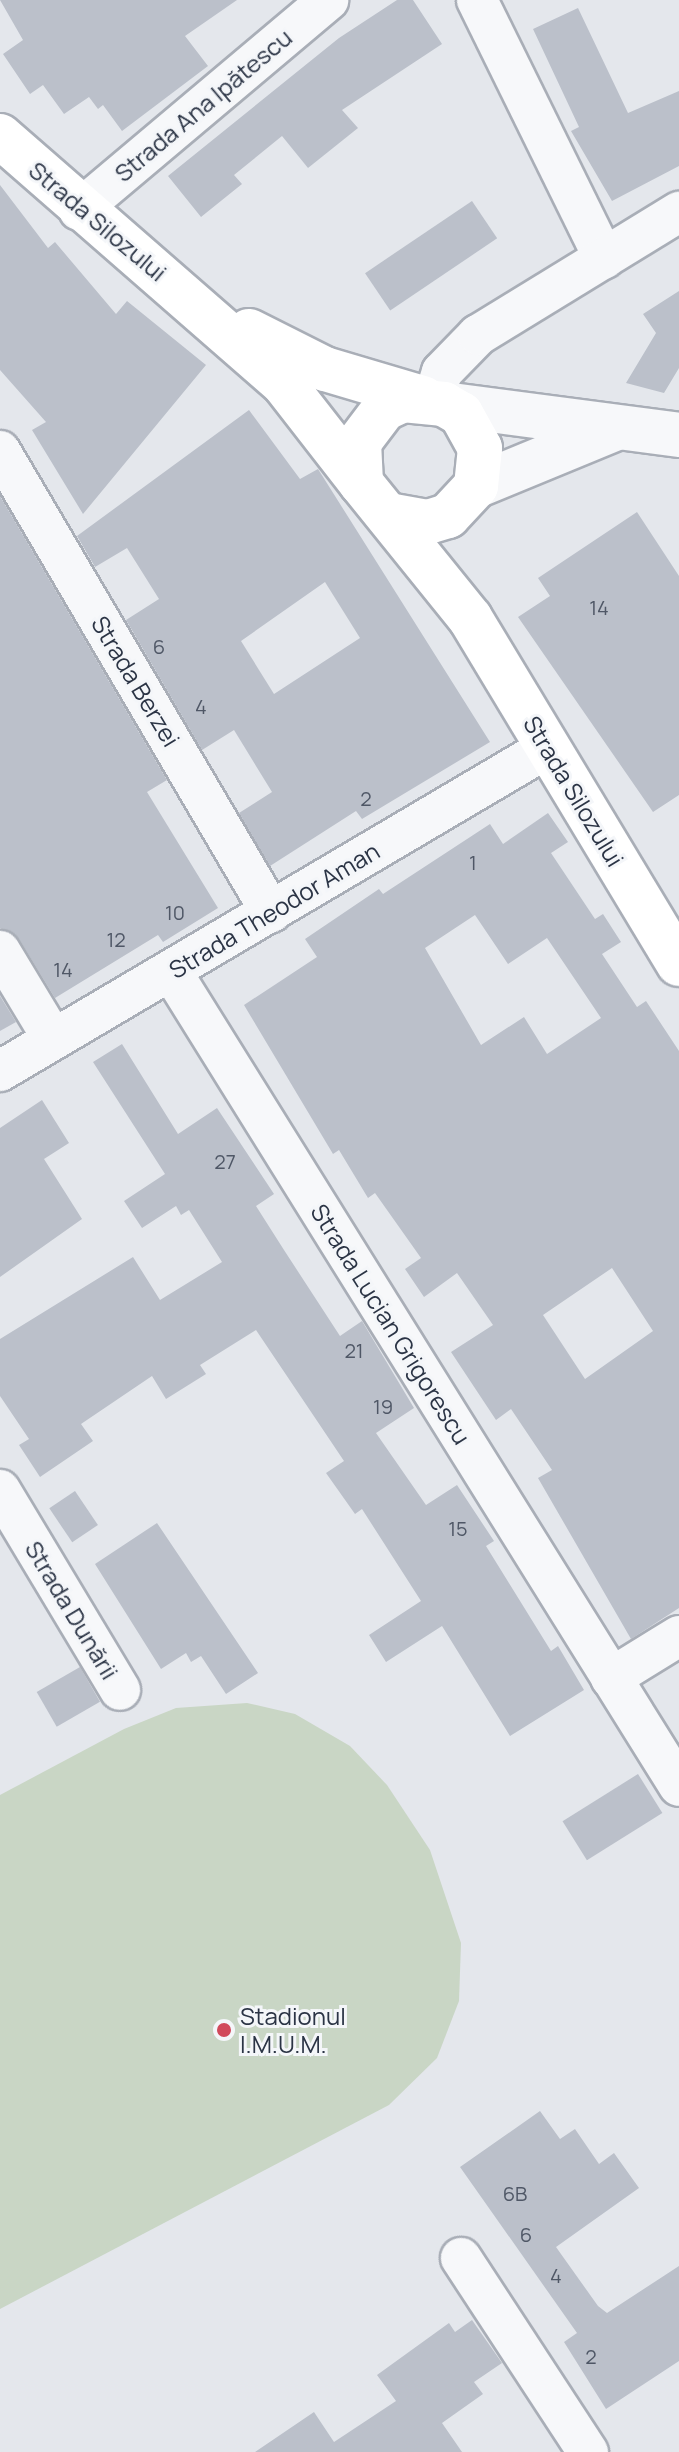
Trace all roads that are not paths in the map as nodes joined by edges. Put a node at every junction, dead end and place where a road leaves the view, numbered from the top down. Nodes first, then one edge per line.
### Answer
1 (328, 0) edge
2 (477, 0) edge
3 (0, 136) edge
4 (79, 210) junction
5 (679, 212) edge
6 (604, 258) junction
7 (198, 304) junction
8 (434, 401) junction
9 (616, 428) junction
10 (679, 435) edge
11 (0, 451) edge
12 (470, 495) junction
13 (374, 499) junction
14 (470, 618) junction
15 (547, 748) junction
16 (271, 912) junction
17 (0, 951) edge
18 (679, 964) edge
19 (171, 971) junction
20 (53, 1039) junction
21 (0, 1071) edge
22 (0, 1490) edge
23 (679, 1636) edge
24 (611, 1678) junction
25 (120, 1690) dead end
26 (679, 1786) edge
27 (461, 2258) dead end
28 (588, 2452) edge

1 - 4 street, Strada Ana Ipătescu
2 - 6 street
3 - 4 main road, Strada Silozului
4 - 7 main road, Strada Silozului
5 - 6 street
6 - 8 street
7 - 8 main road, Strada Silozului
7 - 13 main road, Strada Silozului
8 - 9 street
8 - 12 main road, Strada Silozului
8 - 13 main road
9 - 10 street
9 - 12 street
11 - 16 street, Strada Berzei
12 - 13 main road
12 - 14 main road, Strada Silozului
13 - 14 main road, Strada Silozului
14 - 15 main road, Strada Silozului
15 - 16 street, Strada Theodor Aman
15 - 18 main road, Strada Silozului
16 - 19 street, Strada Theodor Aman
17 - 20 street
19 - 20 street, Strada Theodor Aman
19 - 24 street, Strada Lucian Grigorescu
20 - 21 street, Strada Theodor Aman
22 - 25 street, Strada Dunării
23 - 24 street
24 - 26 street, Strada Lucian Grigorescu
27 - 28 street

